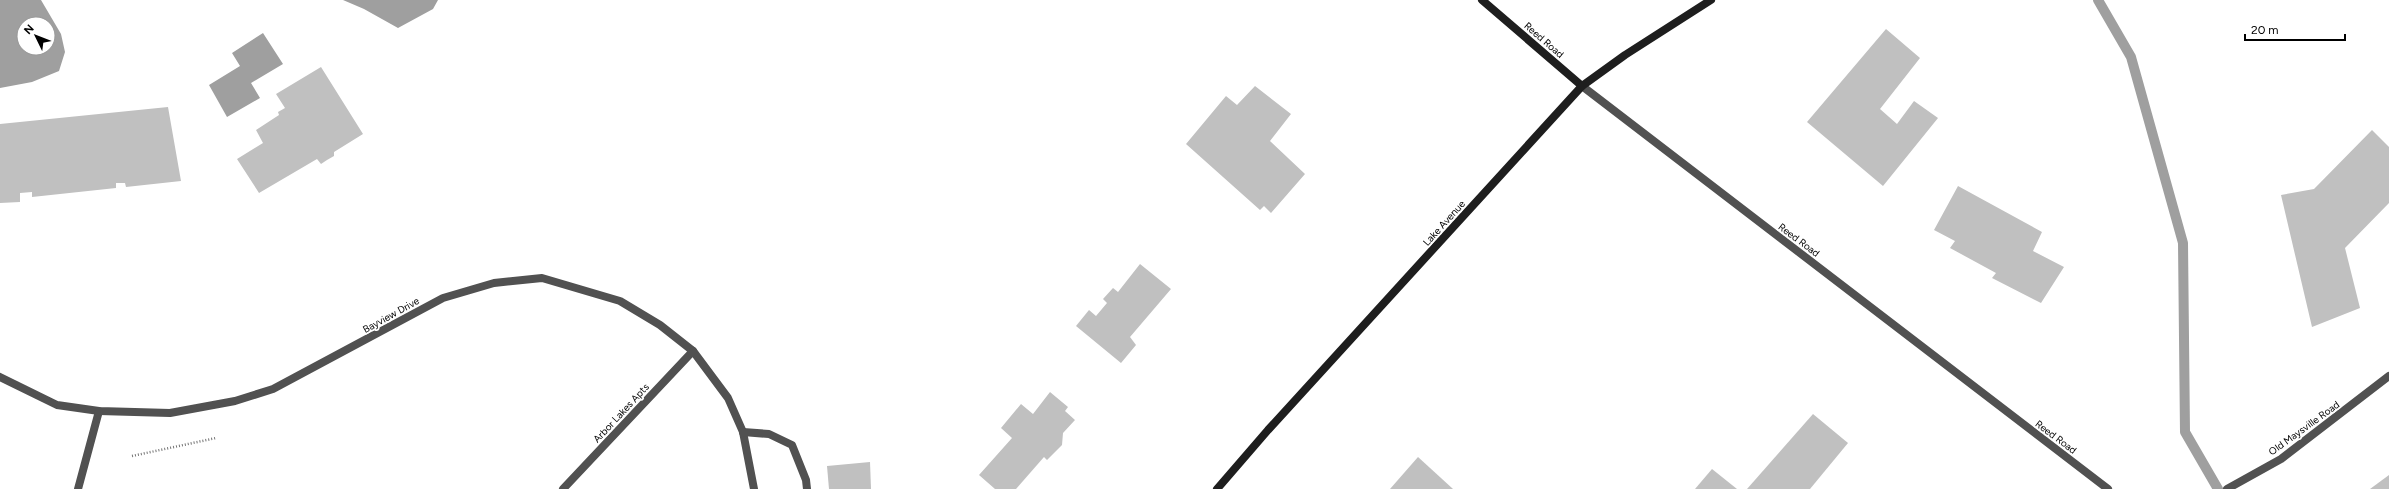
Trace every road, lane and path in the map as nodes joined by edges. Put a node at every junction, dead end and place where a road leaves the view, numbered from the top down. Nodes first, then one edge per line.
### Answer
1 (1482, 0) edge
2 (1711, 0) edge
3 (1582, 86) junction
4 (693, 351) junction
5 (2389, 376) edge
6 (0, 377) edge
7 (99, 411) junction
8 (743, 432) junction
9 (216, 438) dead end
10 (132, 456) dead end
11 (78, 489) edge
12 (563, 489) edge
13 (754, 489) edge
14 (807, 489) edge
15 (1217, 489) edge
16 (2108, 489) edge
17 (2227, 489) edge

1 - 3 main road, Reed Road
2 - 3 main road, Lake Avenue
3 - 15 main road, Lake Avenue
3 - 16 street, Reed Road
4 - 7 street, Bayview Drive
4 - 8 street, Bayview Drive
4 - 12 street, Arbor Lakes Apts
5 - 17 street, Old Maysville Road
6 - 7 street, Bayview Drive
7 - 11 street
8 - 13 street, Bayview Drive
8 - 14 street
9 - 10 path

